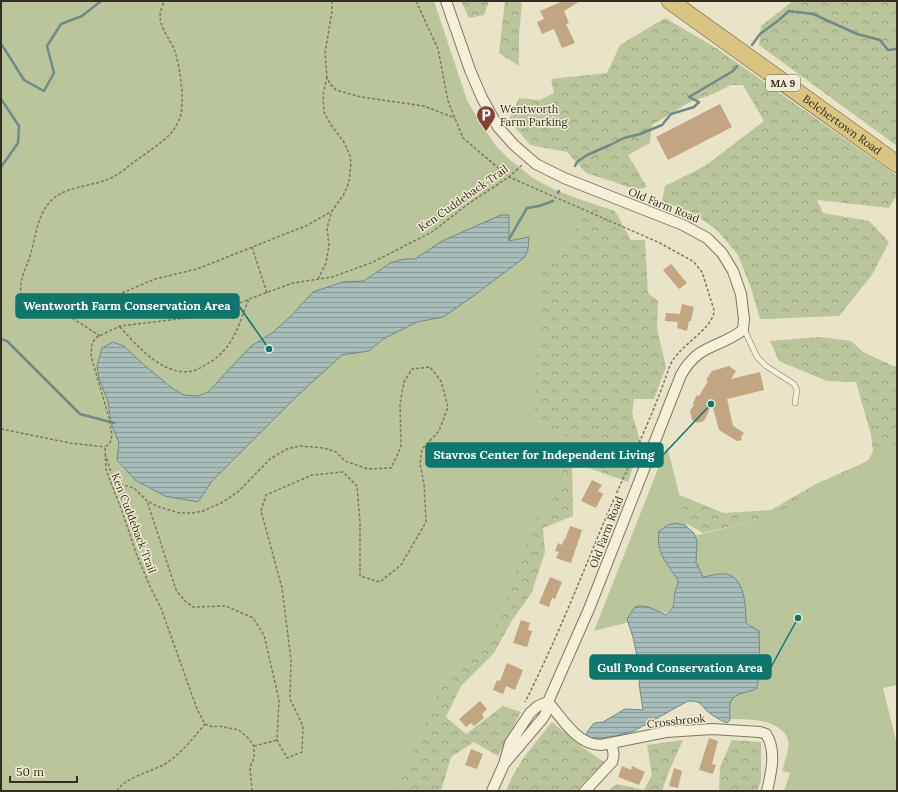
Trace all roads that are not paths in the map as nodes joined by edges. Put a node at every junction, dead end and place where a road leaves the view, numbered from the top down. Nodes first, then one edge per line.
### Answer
1 (446, 1) edge
2 (670, 1) edge
3 (689, 8) edge
4 (897, 164) edge
5 (744, 329) junction
6 (795, 403) dead end
7 (548, 702) junction
8 (611, 743) junction
9 (492, 791) edge
10 (585, 791) edge
11 (767, 791) edge

1 - 5 street, Old Farm Road
2 - 3 highway, Belchertown Road / MA 9
3 - 4 highway, Belchertown Road / MA 9
5 - 6 lane
5 - 7 street, Old Farm Road
7 - 8 street, Crossbrook
7 - 9 street, Old Farm Road
8 - 10 street
8 - 11 street, Crossbrook

